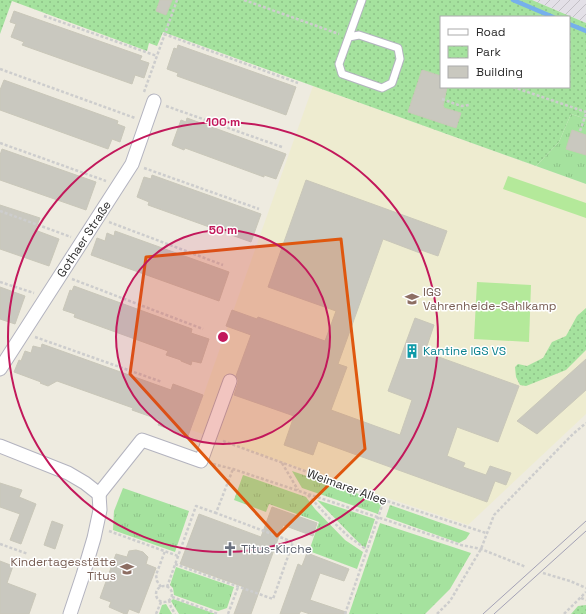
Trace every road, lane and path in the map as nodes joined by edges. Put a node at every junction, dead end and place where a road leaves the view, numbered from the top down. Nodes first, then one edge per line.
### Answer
1 (177, 0) edge
2 (244, 0) edge
3 (362, 0) edge
4 (44, 16) dead end
5 (164, 34) junction
6 (349, 37) junction
7 (157, 56) junction
8 (0, 69) edge
9 (298, 83) dead end
10 (516, 88) edge
11 (442, 99) dead end
12 (154, 101) junction
13 (469, 105) dead end
14 (586, 113) edge
15 (147, 122) junction
16 (580, 131) dead end
17 (0, 143) edge
18 (282, 147) dead end
19 (132, 164) junction
20 (118, 185) junction
21 (259, 209) dead end
22 (0, 211) edge
23 (97, 218) junction
24 (82, 241) junction
25 (223, 265) dead end
26 (60, 275) junction
27 (0, 282) edge
28 (46, 297) junction
29 (203, 329) dead end
30 (23, 333) junction
31 (0, 370) edge
32 (230, 381) dead end
33 (162, 382) dead end
34 (586, 423) edge
35 (210, 436) junction
36 (0, 446) edge
37 (201, 461) junction
38 (282, 463) junction
39 (233, 469) junction
40 (298, 491) junction
41 (100, 494) junction
42 (307, 494) junction
43 (384, 500) junction
44 (216, 514) junction
45 (378, 517) junction
46 (96, 526) junction
47 (486, 533) junction
48 (0, 544) edge
49 (367, 550) junction
50 (481, 550) junction
51 (165, 551) junction
52 (28, 554) dead end
53 (178, 556) junction
54 (175, 564) junction
55 (526, 567) dead end
56 (543, 573) dead end
57 (161, 587) junction
58 (167, 587) junction
59 (238, 587) junction
60 (586, 588) edge
61 (586, 592) edge
62 (172, 597) junction
63 (581, 598) junction
64 (170, 600) junction
65 (586, 600) edge
66 (161, 602) junction
67 (70, 614) edge
68 (156, 614) edge
69 (175, 614) edge
70 (219, 614) edge
71 (228, 614) edge
72 (345, 614) edge
73 (437, 614) edge
74 (564, 614) edge

1 - 5 path
2 - 6 path
3 - 6 lane
4 - 7 path
5 - 7 path
5 - 9 path
6 - 6 lane
7 - 12 path
8 - 15 path
10 - 14 path
11 - 13 path
12 - 15 street, Gothaer Straße
12 - 18 path
14 - 16 path
15 - 19 street, Gothaer Straße
17 - 20 path
19 - 20 street, Gothaer Straße
19 - 21 path
20 - 23 street, Gothaer Straße
22 - 24 path
23 - 24 street, Gothaer Straße
23 - 25 path
24 - 26 street, Gothaer Straße
26 - 28 street, Gothaer Straße
26 - 29 path
27 - 28 path
28 - 30 street, Gothaer Straße
30 - 31 street, Gothaer Straße
30 - 33 path
32 - 35 street
34 - 47 path
35 - 37 street
35 - 38 path, Weimarer Allee
36 - 41 street
37 - 39 path
37 - 41 street
38 - 40 path
38 - 43 path, Weimarer Allee
39 - 40 path
39 - 44 path
40 - 42 path
41 - 46 street
42 - 45 path
42 - 49 path
43 - 45 path
43 - 47 path, Weimarer Allee
44 - 53 path
44 - 59 path
45 - 49 path
45 - 50 path
46 - 51 path
46 - 67 street
47 - 50 path
48 - 52 path
49 - 72 path
50 - 55 path
50 - 73 path
51 - 53 path
51 - 57 path
53 - 54 path
54 - 58 path
54 - 59 path
56 - 60 path
57 - 58 path
57 - 66 path
58 - 62 path
59 - 71 path
61 - 63 path
62 - 64 path
62 - 70 path
63 - 65 path
63 - 74 path
64 - 66 path
64 - 69 path
66 - 68 path

